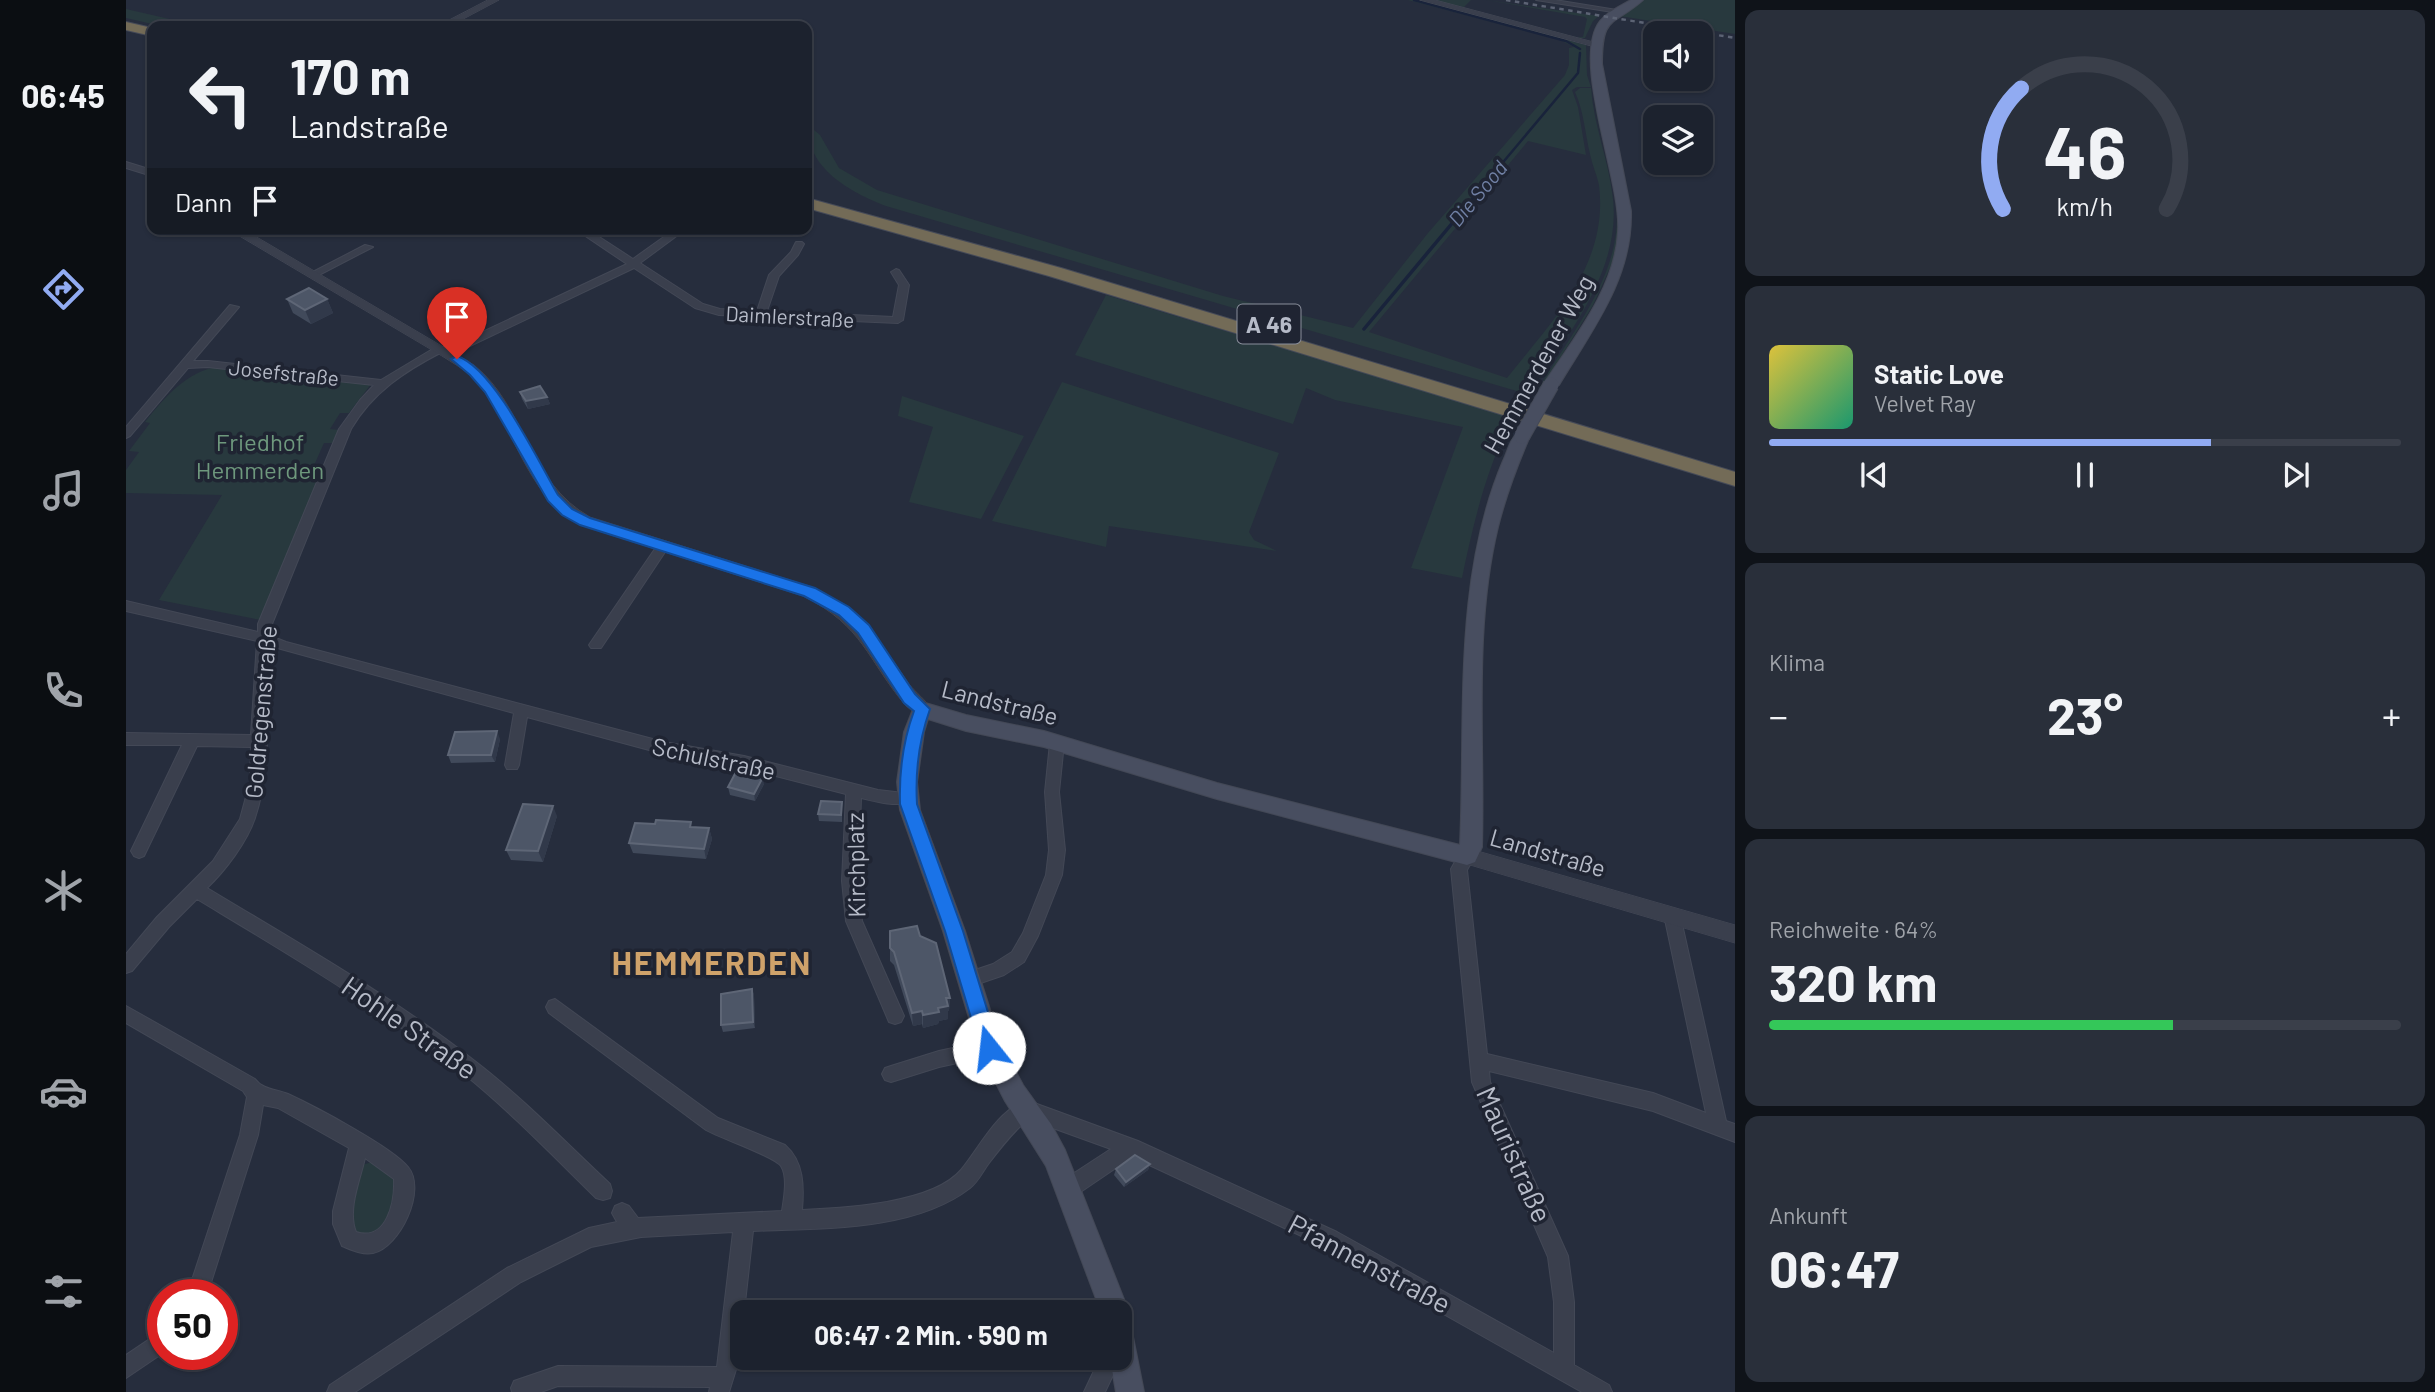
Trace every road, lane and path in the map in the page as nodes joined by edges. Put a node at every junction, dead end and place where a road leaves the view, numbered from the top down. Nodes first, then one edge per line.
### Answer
1 (495, 0) edge
2 (1424, 0) edge
3 (1540, 0) edge
4 (1637, 0) edge
5 (1619, 11) junction
6 (453, 21) edge
7 (126, 26) edge
8 (147, 31) edge
9 (126, 35) edge
10 (147, 40) edge
11 (1596, 44) junction
12 (126, 165) edge
13 (147, 172) edge
14 (812, 194) edge
15 (812, 204) edge
16 (244, 235) edge
17 (589, 235) edge
18 (673, 235) edge
19 (799, 244) dead end
20 (368, 247) dead end
21 (634, 264) junction
22 (896, 272) dead end
23 (312, 275) junction
24 (234, 307) dead end
25 (761, 315) junction
26 (443, 351) junction
27 (187, 365) junction
28 (382, 383) junction
29 (126, 434) edge
30 (1735, 464) edge
31 (1735, 479) edge
32 (663, 546) junction
33 (126, 606) edge
34 (263, 638) junction
35 (596, 645) dead end
36 (922, 709) junction
37 (521, 712) junction
38 (126, 739) edge
39 (192, 740) junction
40 (258, 741) junction
41 (1057, 743) junction
42 (512, 765) dead end
43 (854, 790) junction
44 (907, 798) junction
45 (139, 851) dead end
46 (1467, 856) junction
47 (196, 890) junction
48 (1672, 915) junction
49 (1735, 934) edge
50 (126, 966) edge
51 (970, 979) junction
52 (555, 1007) dead end
53 (126, 1014) edge
54 (895, 1016) dead end
55 (989, 1048) junction
56 (1478, 1060) junction
57 (891, 1074) dead end
58 (256, 1095) junction
59 (1026, 1109) junction
60 (1727, 1129) edge
61 (359, 1146) junction
62 (1131, 1147) junction
63 (1069, 1188) junction
64 (603, 1191) dead end
65 (791, 1221) junction
66 (744, 1223) junction
67 (202, 1279) edge
68 (1111, 1300) edge
69 (147, 1352) edge
70 (126, 1368) edge
71 (1105, 1370) edge
72 (1124, 1370) edge
73 (1564, 1370) junction
74 (721, 1385) edge
75 (521, 1388) dead end
76 (337, 1392) edge
77 (1094, 1392) edge
78 (1130, 1392) edge
79 (1602, 1392) edge

1 - 6 street
2 - 11 street
3 - 5 street
4 - 5 main road
5 - 11 main road
7 - 8 highway
9 - 10 highway
11 - 46 main road, Hemmerdener Weg, bridge
12 - 13 street
14 - 30 highway, A 46
15 - 31 highway, A 46
16 - 23 street, Landstraße
17 - 21 street, Daimlerstraße
18 - 21 street, Goldregenstraße
19 - 25 street
20 - 23 street
21 - 25 street, Daimlerstraße
21 - 26 street, Goldregenstraße
22 - 25 street, Daimlerstraße
23 - 26 street, Landstraße
24 - 27 street
26 - 28 street, Goldregenstraße
26 - 32 street, Landstraße
27 - 28 street, Josefstraße
27 - 29 street
28 - 34 street, Goldregenstraße
32 - 35 street
32 - 36 street, Landstraße
33 - 34 street, Schulstraße
34 - 37 street, Schulstraße
34 - 40 street, Goldregenstraße
36 - 41 main road, Landstraße
36 - 44 main road
37 - 42 street
37 - 43 street, Schulstraße
38 - 39 street
39 - 40 street
39 - 45 street
40 - 47 street, Goldregenstraße
41 - 46 main road, Landstraße
41 - 51 street
43 - 44 street, Schulstraße
43 - 54 street, Kirchplatz
44 - 51 main road
46 - 48 street, Landstraße
46 - 56 street, Mauristraße
47 - 50 street, Goldregenstraße
47 - 64 street, Hohle Straße
48 - 49 street, Landstraße
48 - 60 street
51 - 55 main road
52 - 65 street
53 - 58 street
55 - 57 street
55 - 59 main road
56 - 60 street
56 - 73 street, Mauristraße
58 - 61 street
58 - 67 street
59 - 62 street
59 - 63 main road
59 - 65 street
61 - 61 street
62 - 63 street
62 - 73 street, Pfannenstraße
63 - 68 main road
65 - 66 street
66 - 74 street
66 - 76 street
69 - 70 street
71 - 77 street
72 - 78 main road
73 - 79 street, Pfannenstraße
74 - 75 street

